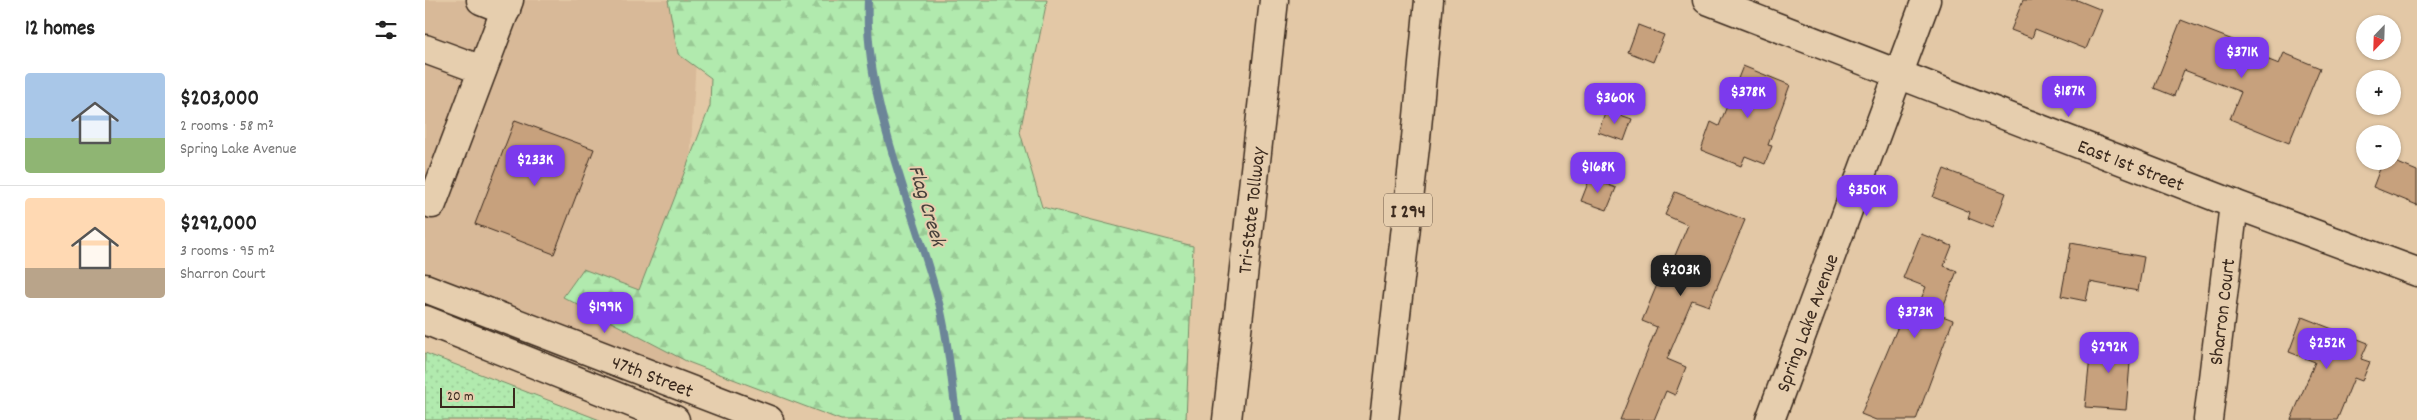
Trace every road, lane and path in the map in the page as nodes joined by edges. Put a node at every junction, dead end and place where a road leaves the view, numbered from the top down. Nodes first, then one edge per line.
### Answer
1 (481, 0) edge
2 (1274, 0) edge
3 (1429, 0) edge
4 (1707, 0) edge
5 (1926, 0) edge
6 (508, 5) edge
7 (425, 49) edge
8 (482, 70) junction
9 (1897, 75) junction
10 (425, 201) edge
11 (2234, 204) junction
12 (2417, 272) edge
13 (425, 288) edge
14 (425, 320) edge
15 (675, 420) edge
16 (769, 420) edge
17 (1227, 420) edge
18 (1384, 420) edge
19 (1770, 420) edge
20 (2208, 420) edge

1 - 6 main road
2 - 17 main road, Tri-State Tollway
3 - 18 main road, I 294
4 - 9 main road, East 1st Street
5 - 9 main road, Spring Lake Avenue
6 - 8 main road
7 - 8 main road
8 - 10 main road
9 - 11 main road, East 1st Street
9 - 19 main road, Spring Lake Avenue
11 - 12 main road, East 1st Street
11 - 20 main road, Sharron Court
13 - 16 main road, 47th Street
14 - 15 main road, 47th Street

